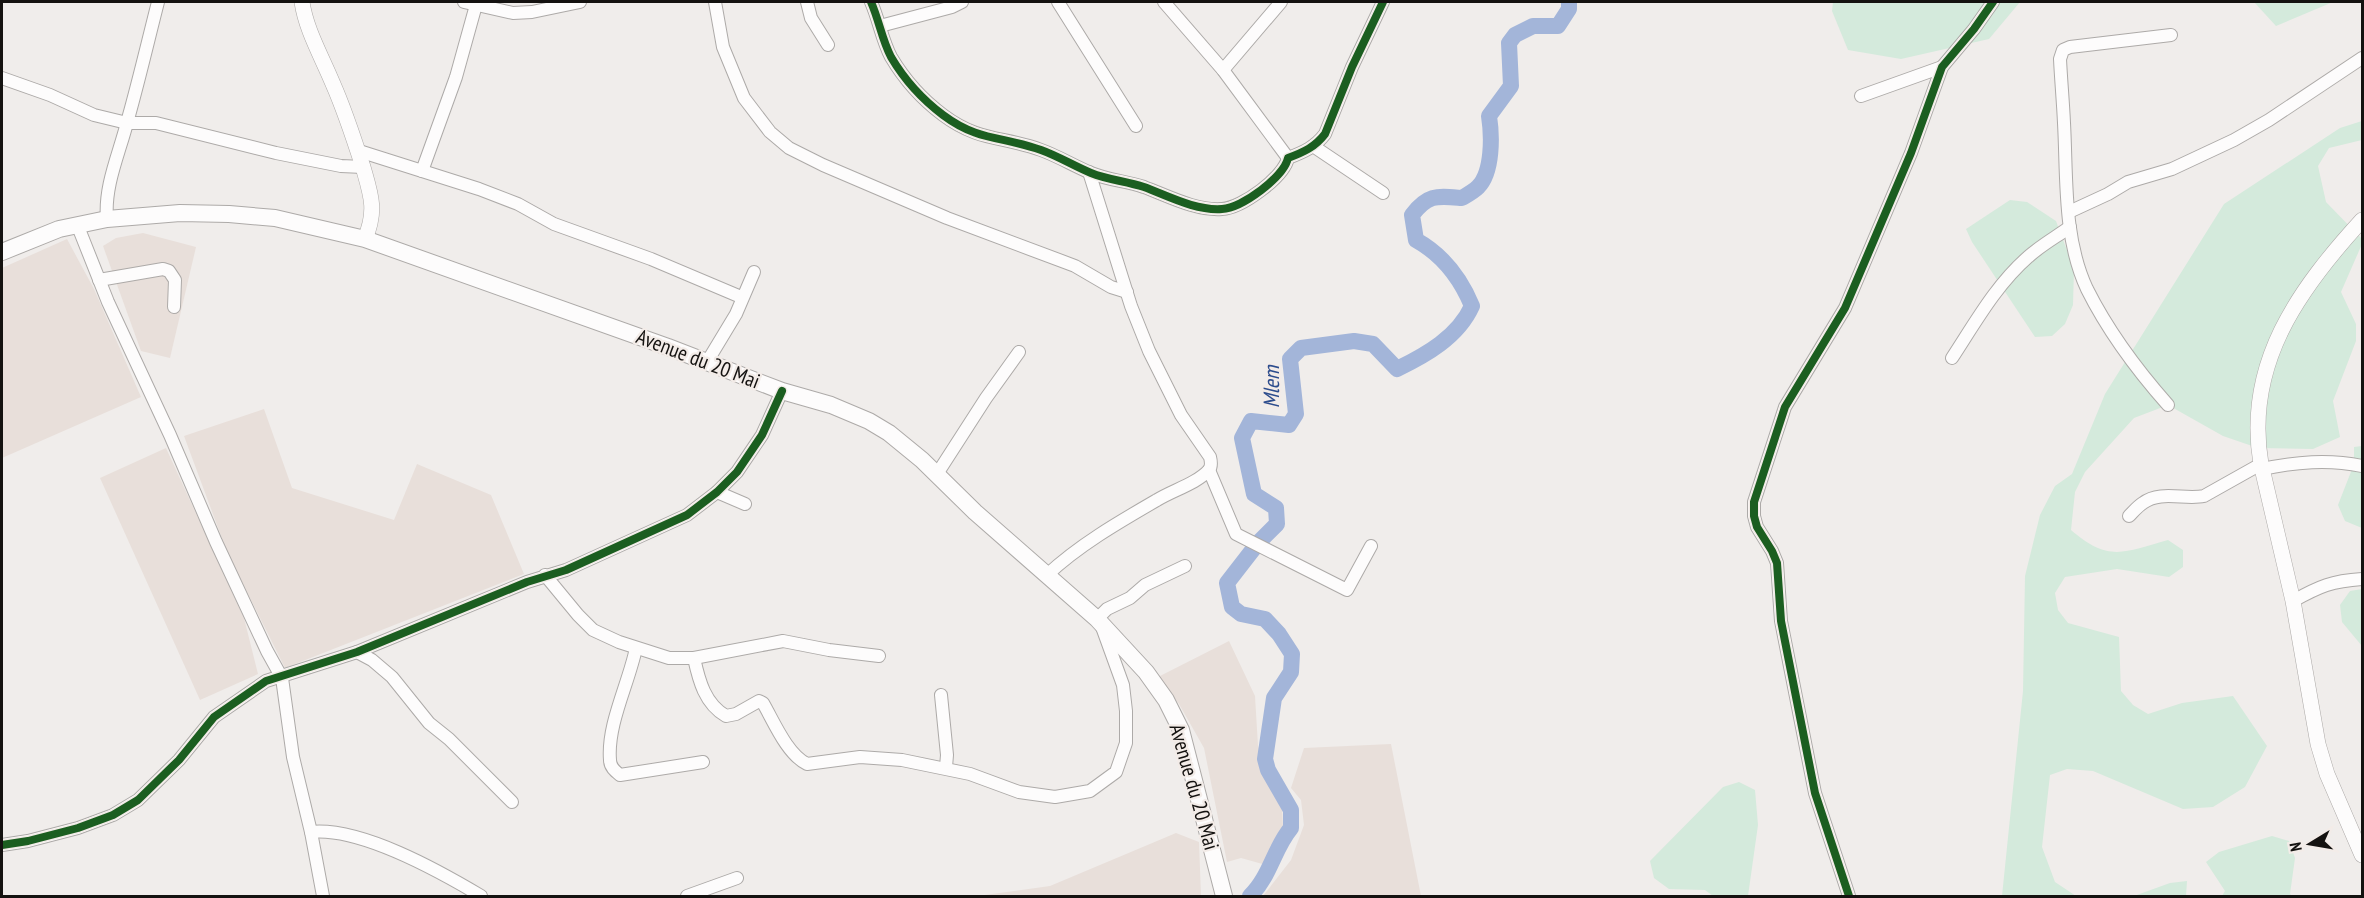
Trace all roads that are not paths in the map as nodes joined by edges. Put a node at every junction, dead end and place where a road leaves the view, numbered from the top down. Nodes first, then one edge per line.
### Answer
1 (158, 2) edge
2 (302, 2) edge
3 (468, 2) edge
4 (580, 2) edge
5 (715, 2) edge
6 (807, 2) edge
7 (872, 2) edge
8 (962, 2) edge
9 (1058, 2) edge
10 (1164, 2) edge
11 (1281, 2) edge
12 (1383, 2) edge
13 (1993, 2) edge
14 (880, 26) junction
15 (2171, 35) dead end
16 (828, 45) dead end
17 (2362, 58) edge
18 (1942, 67) junction
19 (1223, 70) junction
20 (2, 78) edge
21 (1861, 96) dead end
22 (128, 123) junction
23 (1136, 126) dead end
24 (1313, 147) junction
25 (359, 151) junction
26 (1288, 158) junction
27 (363, 167) junction
28 (422, 171) junction
29 (1089, 172) junction
30 (1383, 193) dead end
31 (2069, 212) junction
32 (107, 219) junction
33 (2362, 220) edge
34 (77, 224) junction
35 (2070, 227) junction
36 (364, 239) junction
37 (2, 252) edge
38 (754, 272) dead end
39 (99, 280) junction
40 (1126, 292) junction
41 (741, 297) junction
42 (174, 307) dead end
43 (1019, 352) dead end
44 (1952, 358) dead end
45 (707, 362) junction
46 (782, 391) junction
47 (2168, 405) dead end
48 (2261, 466) junction
49 (2362, 466) edge
50 (1209, 470) junction
51 (937, 474) junction
52 (717, 492) junction
53 (745, 504) dead end
54 (2129, 516) dead end
55 (1371, 546) dead end
56 (1185, 566) dead end
57 (546, 574) junction
58 (1047, 575) junction
59 (2362, 579) edge
60 (2293, 601) junction
61 (1099, 621) junction
62 (636, 648) junction
63 (357, 652) junction
64 (879, 656) dead end
65 (694, 658) junction
66 (282, 678) junction
67 (941, 695) dead end
68 (703, 762) dead end
69 (946, 767) junction
70 (513, 802) dead end
71 (311, 832) junction
72 (2, 845) edge
73 (2362, 855) edge
74 (737, 878) dead end
75 (323, 897) edge
76 (481, 897) edge
77 (687, 897) edge
78 (1224, 897) edge
79 (1849, 897) edge

1 - 22 street
2 - 25 street
3 - 4 street
3 - 28 street
5 - 40 street
6 - 16 street
7 - 14 street
8 - 14 street
9 - 23 street
10 - 19 street
11 - 19 street
12 - 24 street
13 - 18 street
14 - 29 street
15 - 31 street
17 - 31 street
18 - 21 street
18 - 79 street
19 - 26 street
20 - 22 street
22 - 27 street
22 - 32 street
24 - 26 street
24 - 30 street
25 - 27 street
25 - 28 street
26 - 29 street
27 - 36 street
28 - 41 street
29 - 40 street
31 - 35 street
32 - 34 main road, Avenue du 20 Mai
32 - 36 main road, Avenue du 20 Mai
33 - 48 street
34 - 37 main road, Avenue du 20 Mai
34 - 39 street
35 - 44 street
35 - 47 street
36 - 45 main road, Avenue du 20 Mai
38 - 41 street
39 - 42 street
39 - 66 street
40 - 50 street
41 - 45 street
43 - 51 street
45 - 46 main road, Avenue du 20 Mai
46 - 51 main road, Avenue du 20 Mai
46 - 52 street
48 - 49 street
48 - 54 street
48 - 60 street
50 - 55 street
50 - 58 street
51 - 58 main road, Avenue du 20 Mai
52 - 53 street
52 - 57 street
56 - 61 street
57 - 62 street
57 - 63 street
58 - 61 main road, Avenue du 20 Mai
59 - 60 street
60 - 73 street
61 - 69 street
61 - 78 main road, Avenue du 20 Mai
62 - 65 street
62 - 68 street
63 - 66 street
63 - 70 street
64 - 65 street
65 - 69 street
66 - 71 street
66 - 72 street
67 - 69 street
71 - 75 street
71 - 76 street
74 - 77 street

